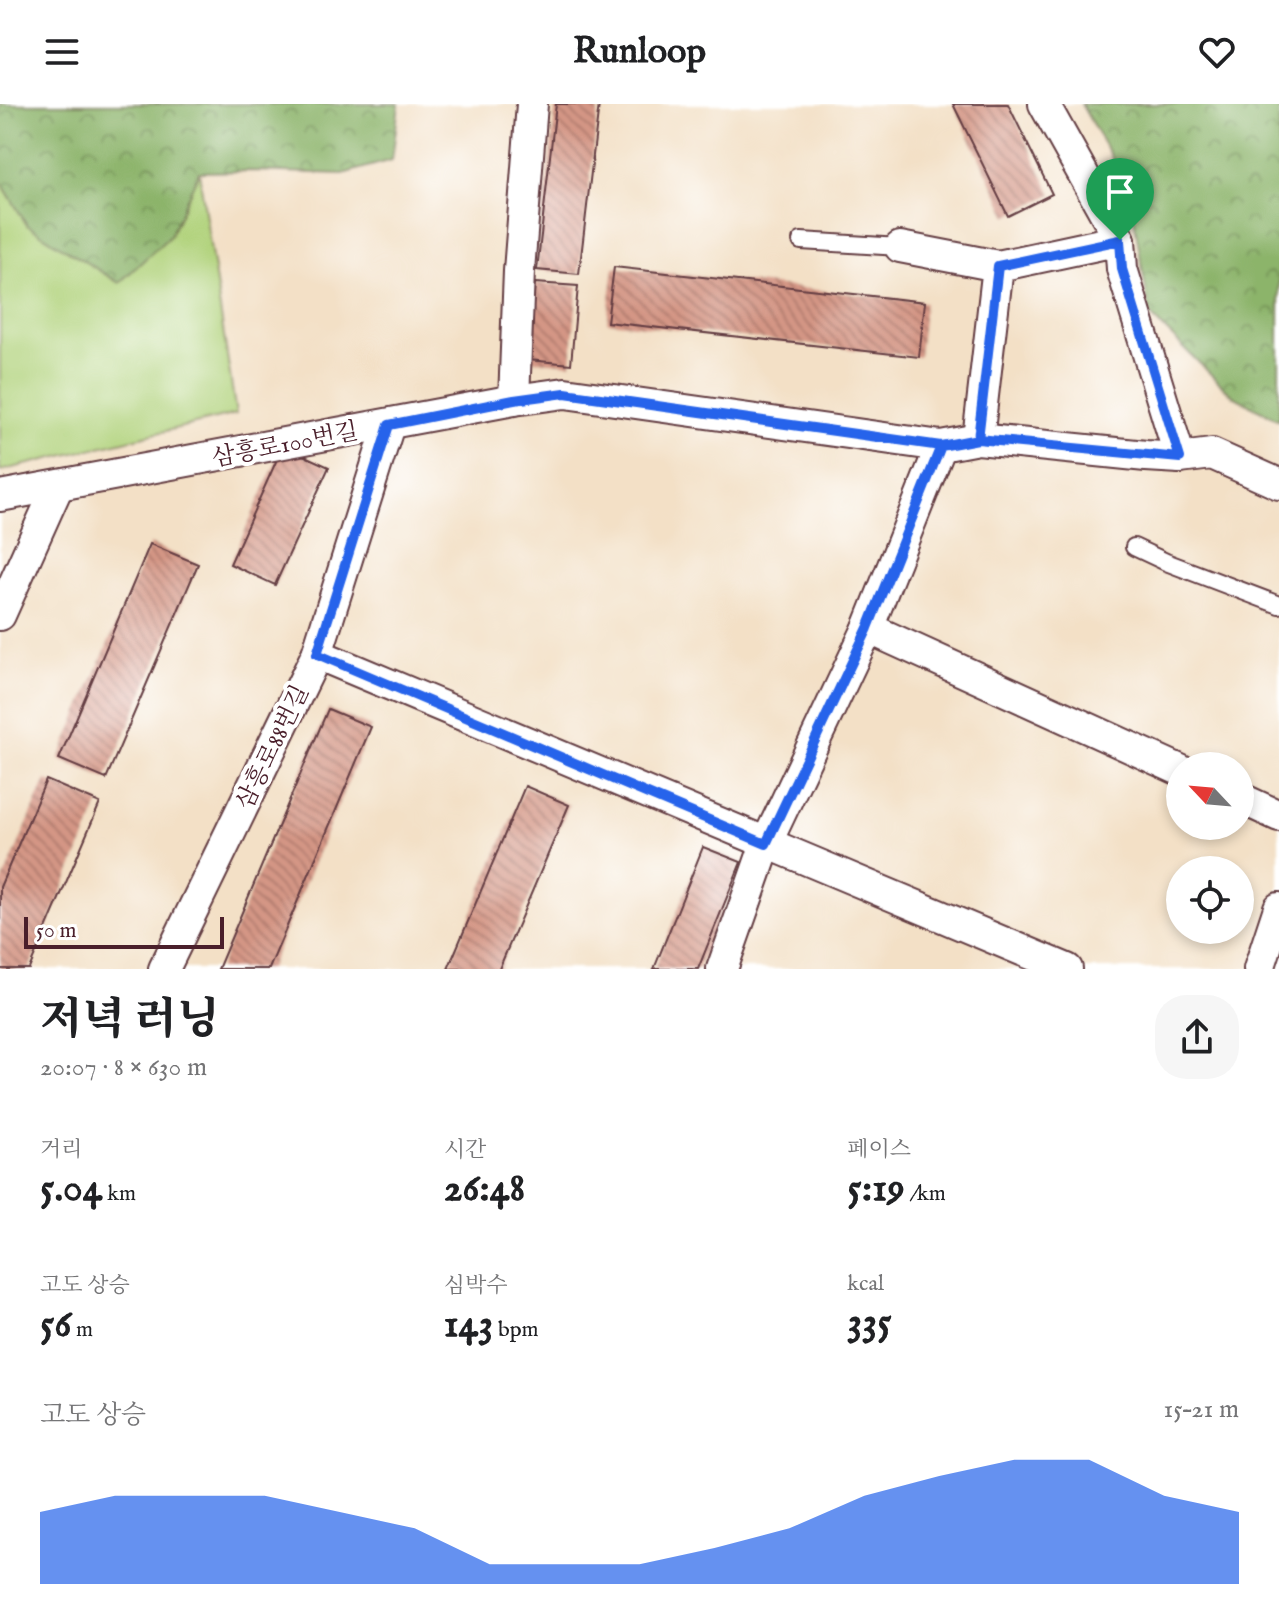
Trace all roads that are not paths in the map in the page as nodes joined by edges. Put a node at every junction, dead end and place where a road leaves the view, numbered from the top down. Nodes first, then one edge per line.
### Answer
1 (532, 104) edge
2 (1044, 104) edge
3 (1120, 240) junction
4 (801, 241) dead end
5 (900, 247) joint
6 (998, 266) junction
7 (514, 400) junction
8 (389, 425) junction
9 (978, 439) junction
10 (941, 446) junction
11 (1180, 458) junction
12 (1279, 484) edge
13 (58, 486) junction
14 (0, 496) edge
15 (1134, 547) dead end
16 (1279, 605) edge
17 (0, 615) edge
18 (868, 628) junction
19 (317, 654) junction
20 (1166, 764) edge
21 (1254, 804) edge
22 (1279, 816) edge
23 (766, 844) junction
24 (1279, 908) edge
25 (164, 969) edge
26 (722, 969) edge
27 (1067, 969) edge
28 (1259, 969) edge

1 - 7 street
2 - 3 street
3 - 6 street
3 - 11 street
4 - 5 lane
5 - 6 street
6 - 9 street
7 - 8 street, 삼흥로100번길
7 - 10 street, 삼흥로100번길
8 - 13 street, 삼흥로100번길
8 - 19 street, 삼흥로88번길
9 - 10 street, 삼흥로100번길
9 - 11 street, 삼흥로100번길
10 - 18 street
11 - 12 street, 삼흥로100번길
13 - 14 street, 삼흥로100번길
13 - 17 street
15 - 16 lane
18 - 20 street
18 - 23 street
19 - 23 street
19 - 25 street, 삼흥로88번길
21 - 22 street
23 - 26 street
23 - 27 street
24 - 28 street

